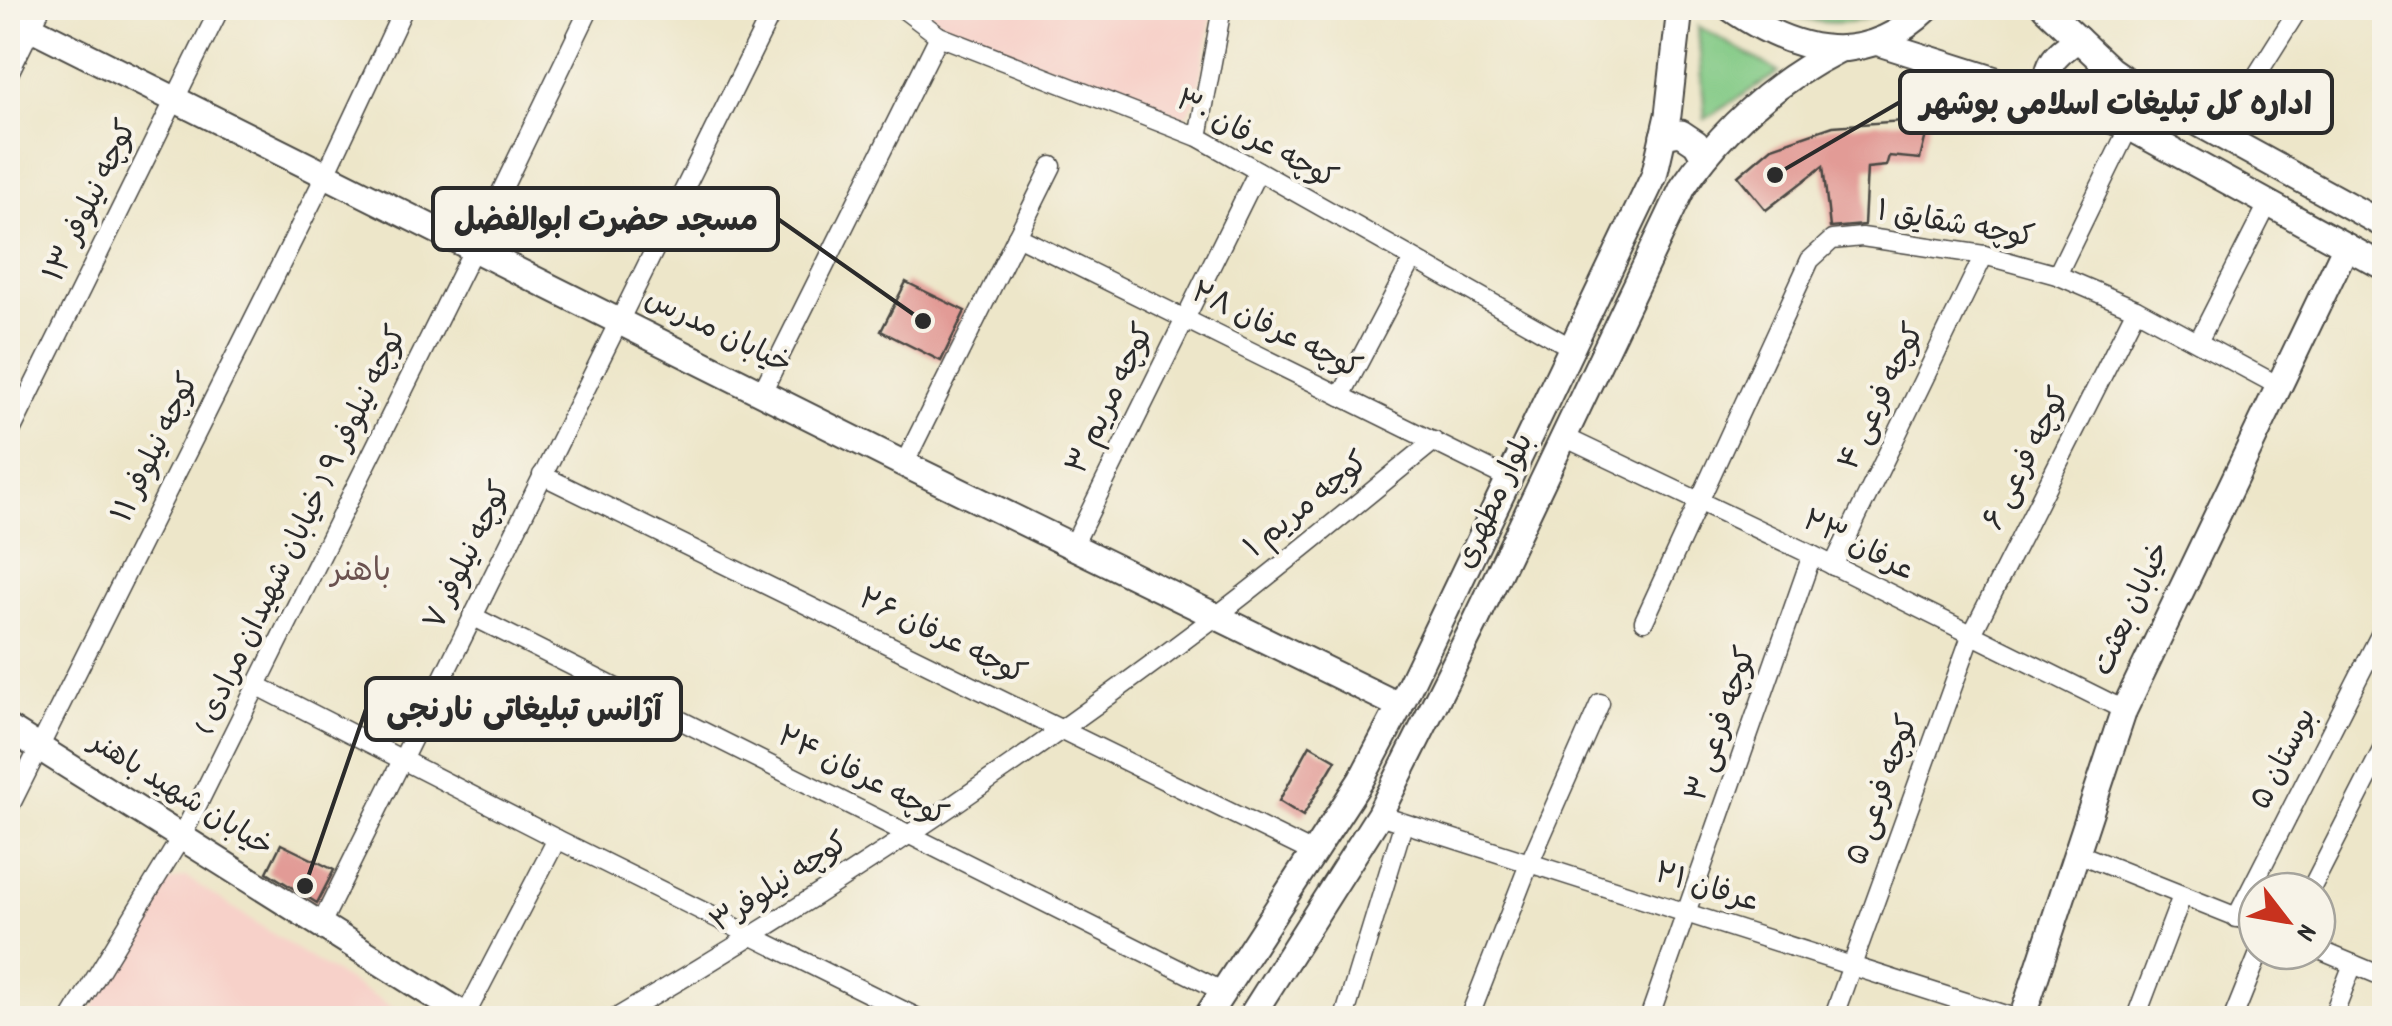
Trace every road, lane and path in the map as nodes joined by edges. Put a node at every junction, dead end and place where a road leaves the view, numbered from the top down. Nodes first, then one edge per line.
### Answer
1 (220, 8) edge
2 (404, 8) edge
3 (590, 8) edge
4 (774, 8) edge
5 (902, 8) edge
6 (1222, 8) edge
7 (1680, 8) edge
8 (1730, 8) edge
9 (1928, 8) edge
10 (2045, 8) edge
11 (2299, 8) edge
12 (8, 16) edge
13 (36, 18) edge
14 (939, 36) junction
15 (2078, 39) junction
16 (1879, 44) junction
17 (1838, 50) junction
18 (8, 75) edge
19 (2046, 96) junction
20 (174, 100) junction
21 (2128, 127) junction
22 (1663, 136) junction
23 (2219, 136) junction
24 (1198, 137) junction
25 (1704, 156) junction
26 (1052, 166) dead end
27 (1258, 171) junction
28 (326, 174) junction
29 (2268, 204) junction
30 (2384, 225) edge
31 (1017, 236) junction
32 (2346, 246) junction
33 (473, 250) junction
34 (1984, 255) junction
35 (1414, 259) junction
36 (2384, 266) edge
37 (2057, 274) junction
38 (2136, 309) junction
39 (1184, 320) junction
40 (618, 321) junction
41 (2198, 342) junction
42 (1572, 348) junction
43 (2277, 384) junction
44 (762, 392) junction
45 (1342, 396) junction
46 (8, 437) edge
47 (1564, 437) junction
48 (1434, 441) junction
49 (904, 464) junction
50 (542, 474) junction
51 (1509, 479) junction
52 (1698, 502) junction
53 (1072, 546) junction
54 (1812, 555) junction
55 (1833, 566) junction
56 (472, 616) junction
57 (1216, 616) junction
58 (1644, 621) dead end
59 (2384, 627) edge
60 (1971, 636) junction
61 (258, 686) junction
62 (1600, 702) dead end
63 (1400, 706) junction
64 (2124, 710) junction
65 (8, 728) edge
66 (1061, 728) junction
67 (2384, 746) edge
68 (39, 747) junction
69 (401, 760) junction
70 (8, 810) edge
71 (1391, 820) junction
72 (909, 833) junction
73 (182, 836) junction
74 (556, 840) junction
75 (2077, 853) junction
76 (1315, 854) junction
77 (1529, 864) junction
78 (2320, 871) edge
79 (2182, 896) junction
80 (1687, 912) junction
81 (2236, 918) joint
82 (320, 926) junction
83 (753, 938) junction
84 (2337, 957) edge
85 (1850, 964) junction
86 (2354, 964) junction
87 (2252, 971) edge
88 (2384, 976) edge
89 (1224, 992) junction
90 (467, 1017) edge
91 (2136, 1017) edge
92 (71, 1018) edge
93 (616, 1018) edge
94 (918, 1018) edge
95 (1206, 1018) edge
96 (1250, 1018) edge
97 (1344, 1018) edge
98 (1470, 1018) edge
99 (1649, 1018) edge
100 (1833, 1018) edge
101 (2019, 1018) edge
102 (2233, 1018) edge
103 (2332, 1018) edge

1 - 20 street, کوچه نیلوفر ۱۳
2 - 28 street, کوچه نیلوفر ۱۱
3 - 33 street, کوچه نیلوفر ۹ ( خیابان شهیدان مرادی )
4 - 40 street, کوچه نیلوفر ۷
5 - 14 street, کوچه عرفان ۳۰
6 - 24 street
7 - 22 street, بلوار مطهری
8 - 17 street
9 - 16 street
10 - 15 street
11 - 23 street
12 - 13 street, خیابان مدرس
13 - 18 street
13 - 20 street, خیابان مدرس
14 - 24 street, کوچه عرفان ۳۰
14 - 44 street
15 - 19 street
15 - 23 street
16 - 17 street
16 - 19 street
17 - 25 street, بلوار مطهری
19 - 21 street
20 - 28 street, خیابان مدرس
20 - 46 street, کوچه نیلوفر ۱۳
21 - 29 street
21 - 37 street
22 - 25 street
22 - 42 street, بلوار مطهری
23 - 30 street
24 - 27 street, کوچه عرفان ۳۰
25 - 47 street, بلوار مطهری
26 - 31 street
27 - 35 street, کوچه عرفان ۳۰
27 - 39 street, کوچه مریم ۳
28 - 33 street, خیابان مدرس
28 - 68 street, کوچه نیلوفر ۱۱
29 - 32 street
29 - 41 street
31 - 39 street, کوچه عرفان ۲۸
31 - 49 street
32 - 36 street
32 - 43 street, خیابان بعثت
33 - 40 street, خیابان مدرس
33 - 61 street, کوچه نیلوفر ۹ ( خیابان شهیدان مرادی )
34 - 37 street, کوچه شقایق ۱
34 - 52 street, کوچه شقایق ۱
34 - 55 street, کوچه فرعی ۴
35 - 42 street, کوچه عرفان ۳۰
35 - 45 street
37 - 38 street, کوچه شقایق ۱
38 - 41 street, کوچه شقایق ۱
38 - 60 street, کوچه فرعی ۶
39 - 45 street, کوچه عرفان ۲۸
39 - 53 street, کوچه مریم ۳
40 - 44 street, خیابان مدرس
40 - 50 street, کوچه نیلوفر ۷
41 - 43 street, کوچه شقایق ۱
42 - 51 street, بلوار مطهری
43 - 64 street, خیابان بعثت
44 - 49 street, خیابان مدرس
45 - 48 street, کوچه عرفان ۲۸
47 - 52 street, عرفان ۲۳
47 - 71 street, بلوار مطهری
48 - 51 street, کوچه عرفان ۲۸
48 - 57 street, کوچه مریم ۱
49 - 53 street, خیابان مدرس
50 - 56 street, کوچه نیلوفر ۷
50 - 66 street, کوچه عرفان ۲۶
51 - 63 street, بلوار مطهری
52 - 54 street, عرفان ۲۳
52 - 58 street, کوچه شقایق ۱
53 - 57 street, خیابان مدرس
54 - 55 street, عرفان ۲۳
54 - 80 street, کوچه فرعی ۳
55 - 60 street, عرفان ۲۳
56 - 69 street, کوچه نیلوفر ۷
56 - 72 street, کوچه عرفان ۲۴
57 - 63 street, خیابان مدرس
57 - 66 street, کوچه نیلوفر۳
59 - 81 street, بوستان ۵
60 - 64 street, عرفان ۲۳
60 - 85 street, کوچه فرعی ۵
61 - 69 street
61 - 73 street, کوچه نیلوفر ۹ ( خیابان شهیدان مرادی )
62 - 77 street
63 - 76 street, بلوار مطهری
64 - 75 street, خیابان بعثت
65 - 68 street, خیابان شهید باهنر
66 - 72 street, کوچه نیلوفر۳
66 - 76 street, کوچه عرفان ۲۶
67 - 78 street
68 - 70 street, کوچه نیلوفر ۱۱
68 - 73 street, خیابان شهید باهنر
69 - 74 street
69 - 82 street, کوچه نیلوفر ۷
71 - 77 street, عرفان ۲۱
71 - 96 street, بلوار مطهری
71 - 97 street
72 - 83 street, کوچه نیلوفر۳
72 - 89 street, کوچه عرفان ۲۴
73 - 82 street, خیابان شهید باهنر
73 - 92 street, کوچه نیلوفر ۹ ( خیابان شهیدان مرادی )
74 - 83 street
74 - 90 street
75 - 79 street
75 - 101 street, خیابان بعثت
76 - 89 street, بلوار مطهری
77 - 80 street, عرفان ۲۱
77 - 98 street
79 - 81 street
79 - 91 street
80 - 85 street, عرفان ۲۱
80 - 99 street
82 - 90 street, خیابان شهید باهنر
83 - 93 street, کوچه نیلوفر۳
83 - 94 street
84 - 86 street
85 - 100 street
85 - 101 street, عرفان ۲۱
86 - 88 street
86 - 103 street
87 - 102 street
89 - 95 street, بلوار مطهری

